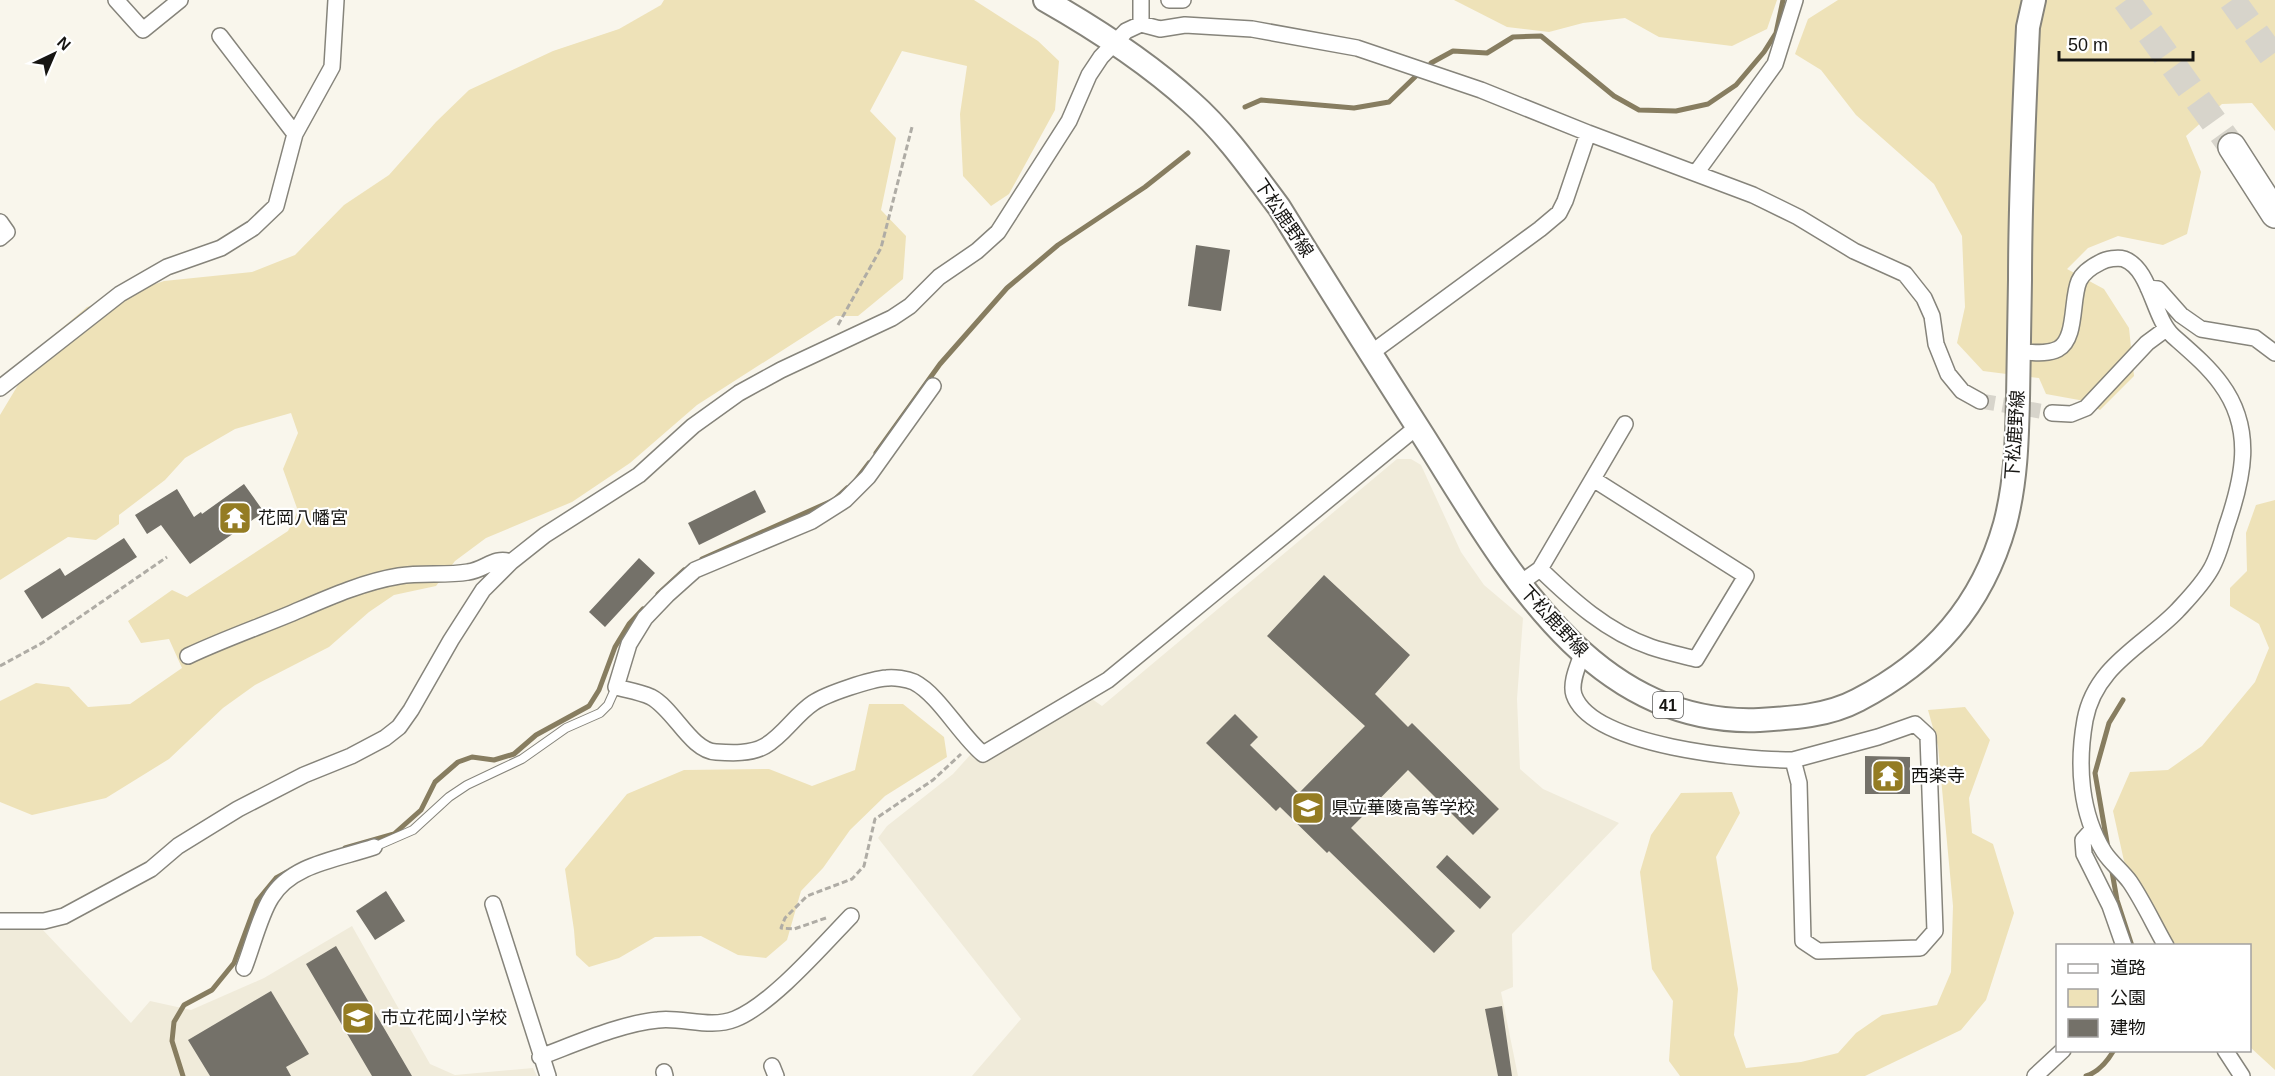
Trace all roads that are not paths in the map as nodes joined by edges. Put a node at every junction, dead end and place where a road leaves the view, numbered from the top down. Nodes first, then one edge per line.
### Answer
1 (116, 0) edge
2 (180, 0) edge
3 (336, 0) edge
4 (1045, 0) edge
5 (1141, 0) edge
6 (1169, 0) edge
7 (1183, 0) edge
8 (1795, 0) edge
9 (2034, 0) edge
10 (1141, 24) junction
11 (220, 36) dead end
12 (1114, 42) junction
13 (1588, 133) junction
14 (296, 134) junction
15 (2232, 147) tunnel mouth
16 (1696, 173) junction
17 (2275, 214) edge
18 (0, 222) edge
19 (0, 238) edge
20 (2148, 288) junction
21 (2166, 329) junction
22 (2019, 352) junction
23 (2275, 352) edge
24 (1371, 353) junction
25 (933, 386) dead end
26 (0, 388) edge
27 (1980, 400) tunnel mouth
28 (2052, 413) tunnel mouth
29 (1625, 424) dead end
30 (1417, 427) junction
31 (1593, 479) junction
32 (511, 562) junction
33 (1540, 569) junction
34 (1519, 584) junction
35 (1582, 654) junction
36 (188, 656) dead end
37 (616, 687) junction
38 (1793, 760) junction
39 (2092, 830) junction
40 (374, 847) joint
41 (493, 904) dead end
42 (851, 916) road end
43 (0, 921) edge
44 (2124, 944) edge
45 (2165, 944) edge
46 (244, 968) dead end
47 (2061, 1052) edge
48 (2226, 1052) edge
49 (540, 1057) junction
50 (548, 1076) edge
51 (2035, 1076) edge
52 (2242, 1076) edge

1 - 2 street
3 - 14 street
4 - 12 main road, 下松鹿野線 / 41
5 - 10 street
6 - 7 street
8 - 16 street
9 - 22 main road, 下松鹿野線 / 41
10 - 12 street
10 - 13 street
11 - 14 street
12 - 24 main road, 下松鹿野線 / 41
12 - 32 street
13 - 16 street
13 - 24 street
14 - 26 street
15 - 17 highway
16 - 27 street
18 - 19 street
20 - 21 street
20 - 22 street
20 - 23 street
21 - 28 street
21 - 39 street
22 - 35 main road, 下松鹿野線 / 41
24 - 30 main road, 下松鹿野線 / 41
25 - 37 street
29 - 31 street
30 - 34 main road, 下松鹿野線 / 41
30 - 37 street
31 - 33 street
31 - 33 street
32 - 36 street
32 - 43 street
33 - 34 street
34 - 35 main road, 下松鹿野線 / 41
35 - 38 street
37 - 40 lane
38 - 38 street
39 - 44 street
39 - 45 street
40 - 46 street
41 - 49 street
42 - 49 street
47 - 51 street
48 - 52 street
49 - 50 street

